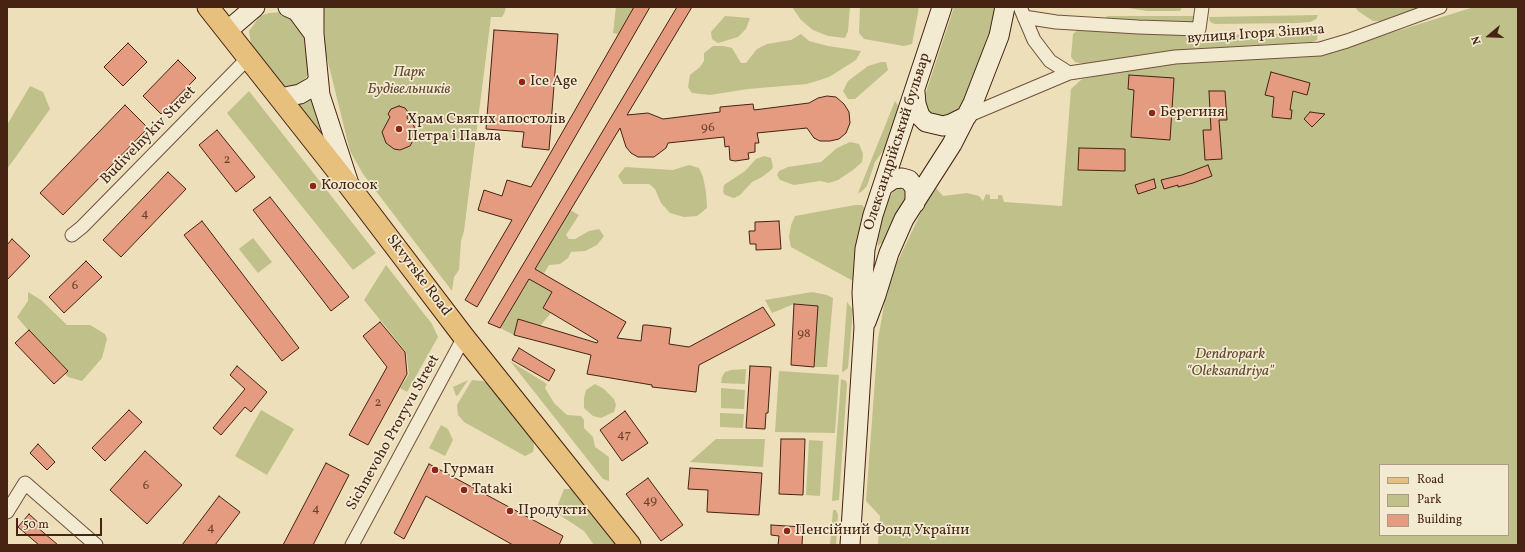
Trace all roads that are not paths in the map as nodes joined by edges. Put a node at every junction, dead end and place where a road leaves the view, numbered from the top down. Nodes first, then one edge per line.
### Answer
1 (208, 7) edge
2 (254, 7) edge
3 (288, 7) edge
4 (314, 7) edge
5 (942, 7) edge
6 (1005, 7) edge
7 (1202, 7) edge
8 (1440, 7) edge
9 (1022, 12) edge
10 (227, 31) junction
11 (314, 34) junction
12 (248, 58) junction
13 (1069, 73) junction
14 (318, 80) junction
15 (915, 90) junction
16 (280, 98) junction
17 (967, 116) junction
18 (882, 186) junction
19 (350, 187) junction
20 (915, 202) junction
21 (72, 235) dead end
22 (864, 327) junction
23 (464, 337) junction
24 (7, 512) edge
25 (96, 545) edge
26 (352, 545) edge
27 (630, 545) edge
28 (850, 545) edge

1 - 10 main road, Skvyrske Road
2 - 10 main road
3 - 11 main road
4 - 11 main road
5 - 15 main road, Олександрійський бульвар
6 - 17 main road, Олександрійський бульвар
7 - 9 street
8 - 13 street, вулиця Ігоря Зінича
9 - 13 street
10 - 12 main road, Skvyrske Road
11 - 14 main road
12 - 16 main road, Skvyrske Road
12 - 21 street, Budivelnykiv Street
13 - 17 street, вулиця Ігоря Зінича
14 - 16 main road
14 - 19 main road
15 - 17 main road
15 - 18 main road, Олександрійський бульвар
16 - 19 main road, Skvyrske Road
17 - 20 main road, Олександрійський бульвар
18 - 20 main road
18 - 22 main road, Олександрійський бульвар
19 - 23 main road, Skvyrske Road
20 - 22 main road, Олександрійський бульвар
22 - 28 main road, Олександрійський бульвар
23 - 26 street, Sichnevoho Proryvu Street
23 - 27 main road, Skvyrske Road
24 - 25 street

